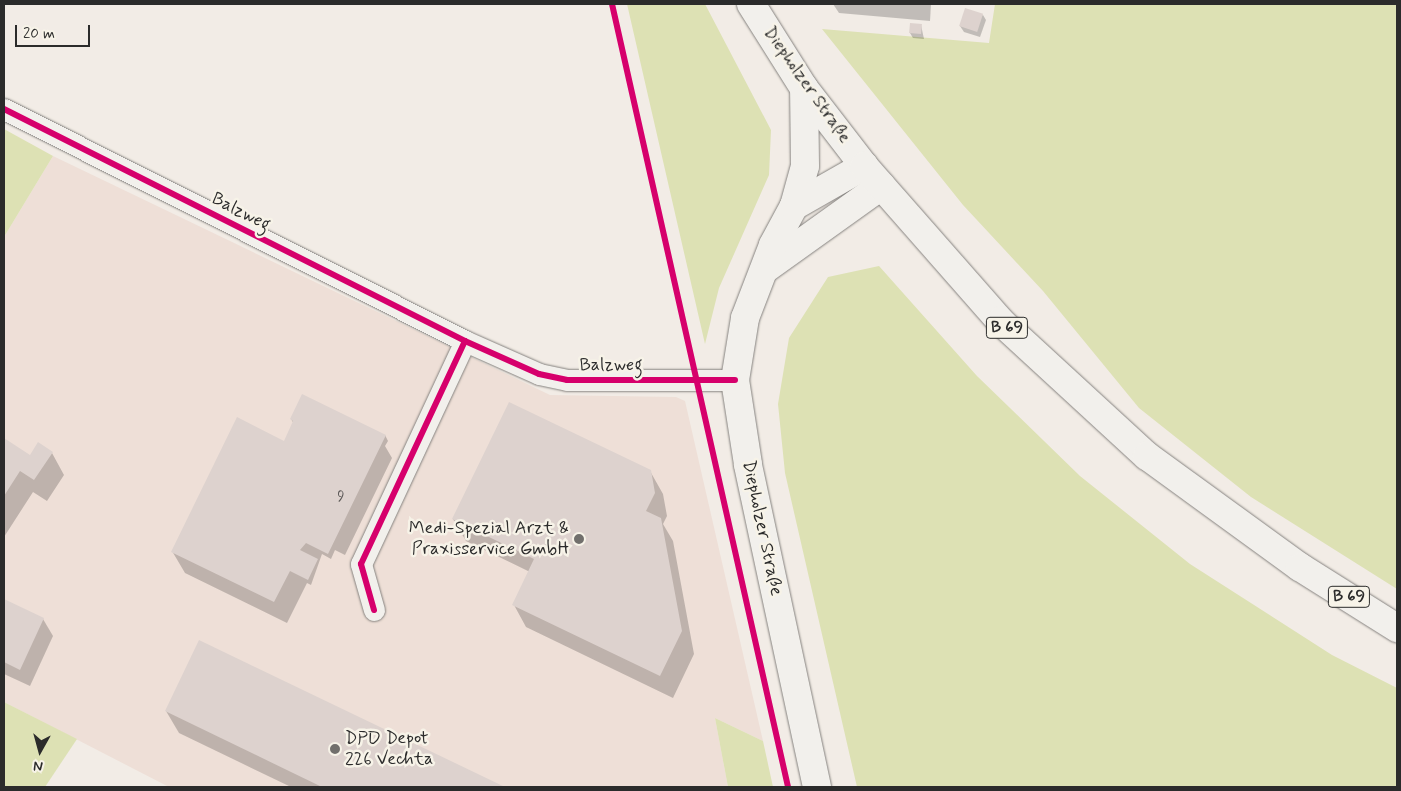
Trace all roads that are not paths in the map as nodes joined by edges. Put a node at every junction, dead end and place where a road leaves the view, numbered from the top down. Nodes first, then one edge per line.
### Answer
1 (751, 4) edge
2 (804, 88) junction
3 (4, 109) edge
4 (873, 176) junction
5 (794, 206) junction
6 (764, 269) junction
7 (465, 340) junction
8 (735, 380) junction
9 (374, 610) dead end
10 (1397, 628) edge
11 (817, 787) edge

1 - 2 main road, Diepholzer Straße / B 69
2 - 4 main road, Diepholzer Straße / B 69
2 - 5 main road, Diepholzer Straße
3 - 7 street, Balzweg
4 - 5 main road
4 - 6 main road
4 - 10 main road, B 69
5 - 6 main road, Diepholzer Straße
6 - 8 main road, Diepholzer Straße
7 - 8 street, Balzweg
7 - 9 street
8 - 11 main road, Diepholzer Straße

